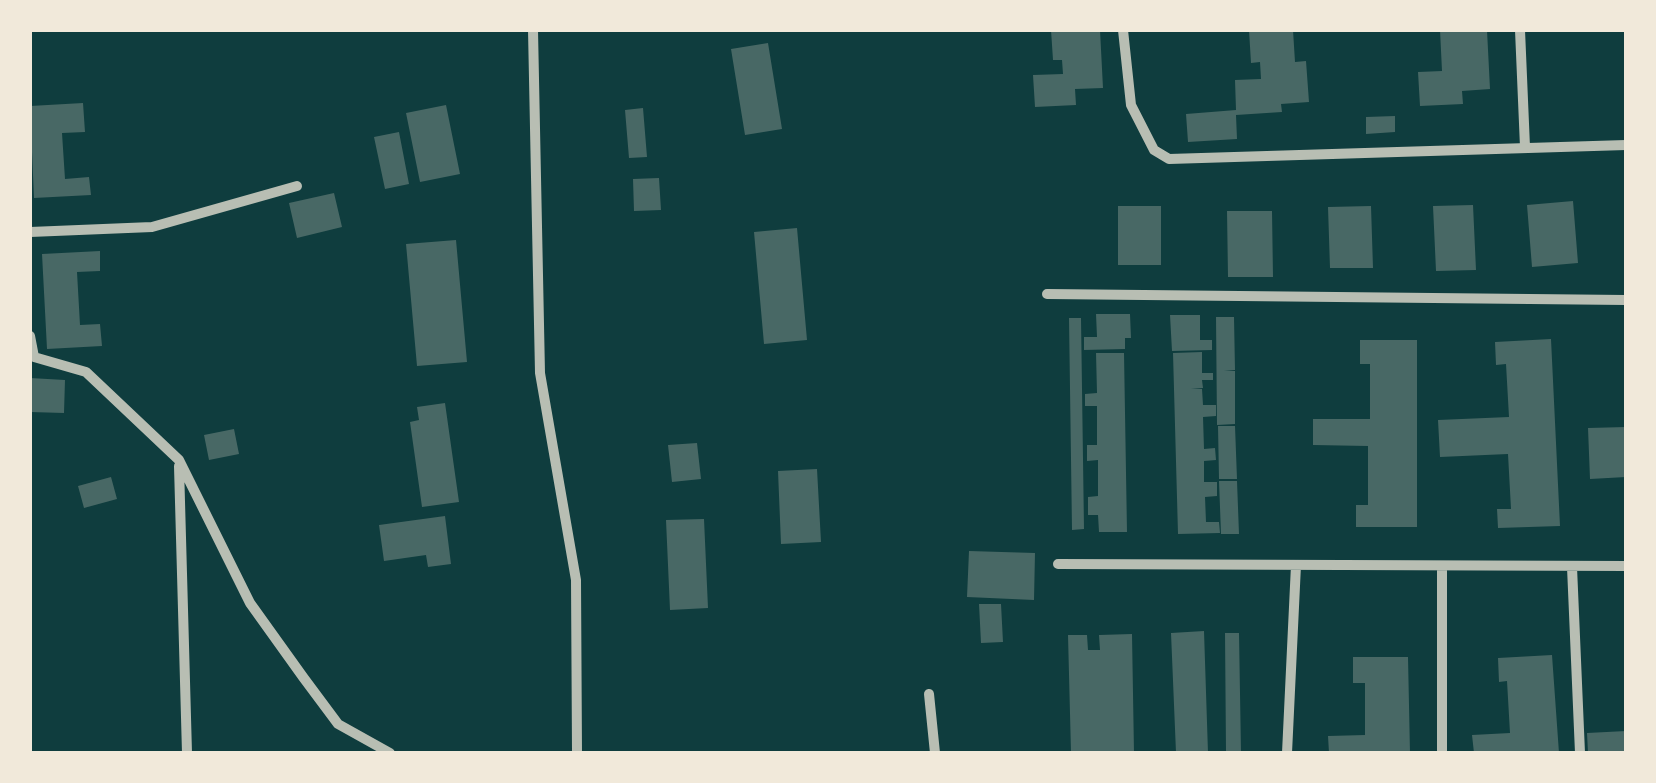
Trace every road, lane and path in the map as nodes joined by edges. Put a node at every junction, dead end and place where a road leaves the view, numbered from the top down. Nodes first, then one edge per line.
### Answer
1 (533, 30) edge
2 (1123, 30) edge
3 (1520, 30) edge
4 (1626, 146) edge
5 (1526, 148) junction
6 (298, 186) dead end
7 (30, 232) edge
8 (1047, 294) dead end
9 (1626, 300) edge
10 (30, 336) edge
11 (179, 460) junction
12 (1058, 564) dead end
13 (1296, 565) junction
14 (1442, 566) junction
15 (1626, 566) edge
16 (1572, 567) junction
17 (929, 694) dead end
18 (187, 753) edge
19 (390, 753) edge
20 (576, 753) edge
21 (935, 753) edge
22 (1287, 753) edge
23 (1442, 753) edge
24 (1580, 753) edge

1 - 20 street
2 - 5 street
3 - 5 street
4 - 5 street
6 - 7 street
8 - 9 street
10 - 11 street
11 - 18 street
11 - 19 street
12 - 13 street
13 - 14 street
13 - 22 street
14 - 16 street
14 - 23 street
15 - 16 street
16 - 24 street
17 - 21 street

